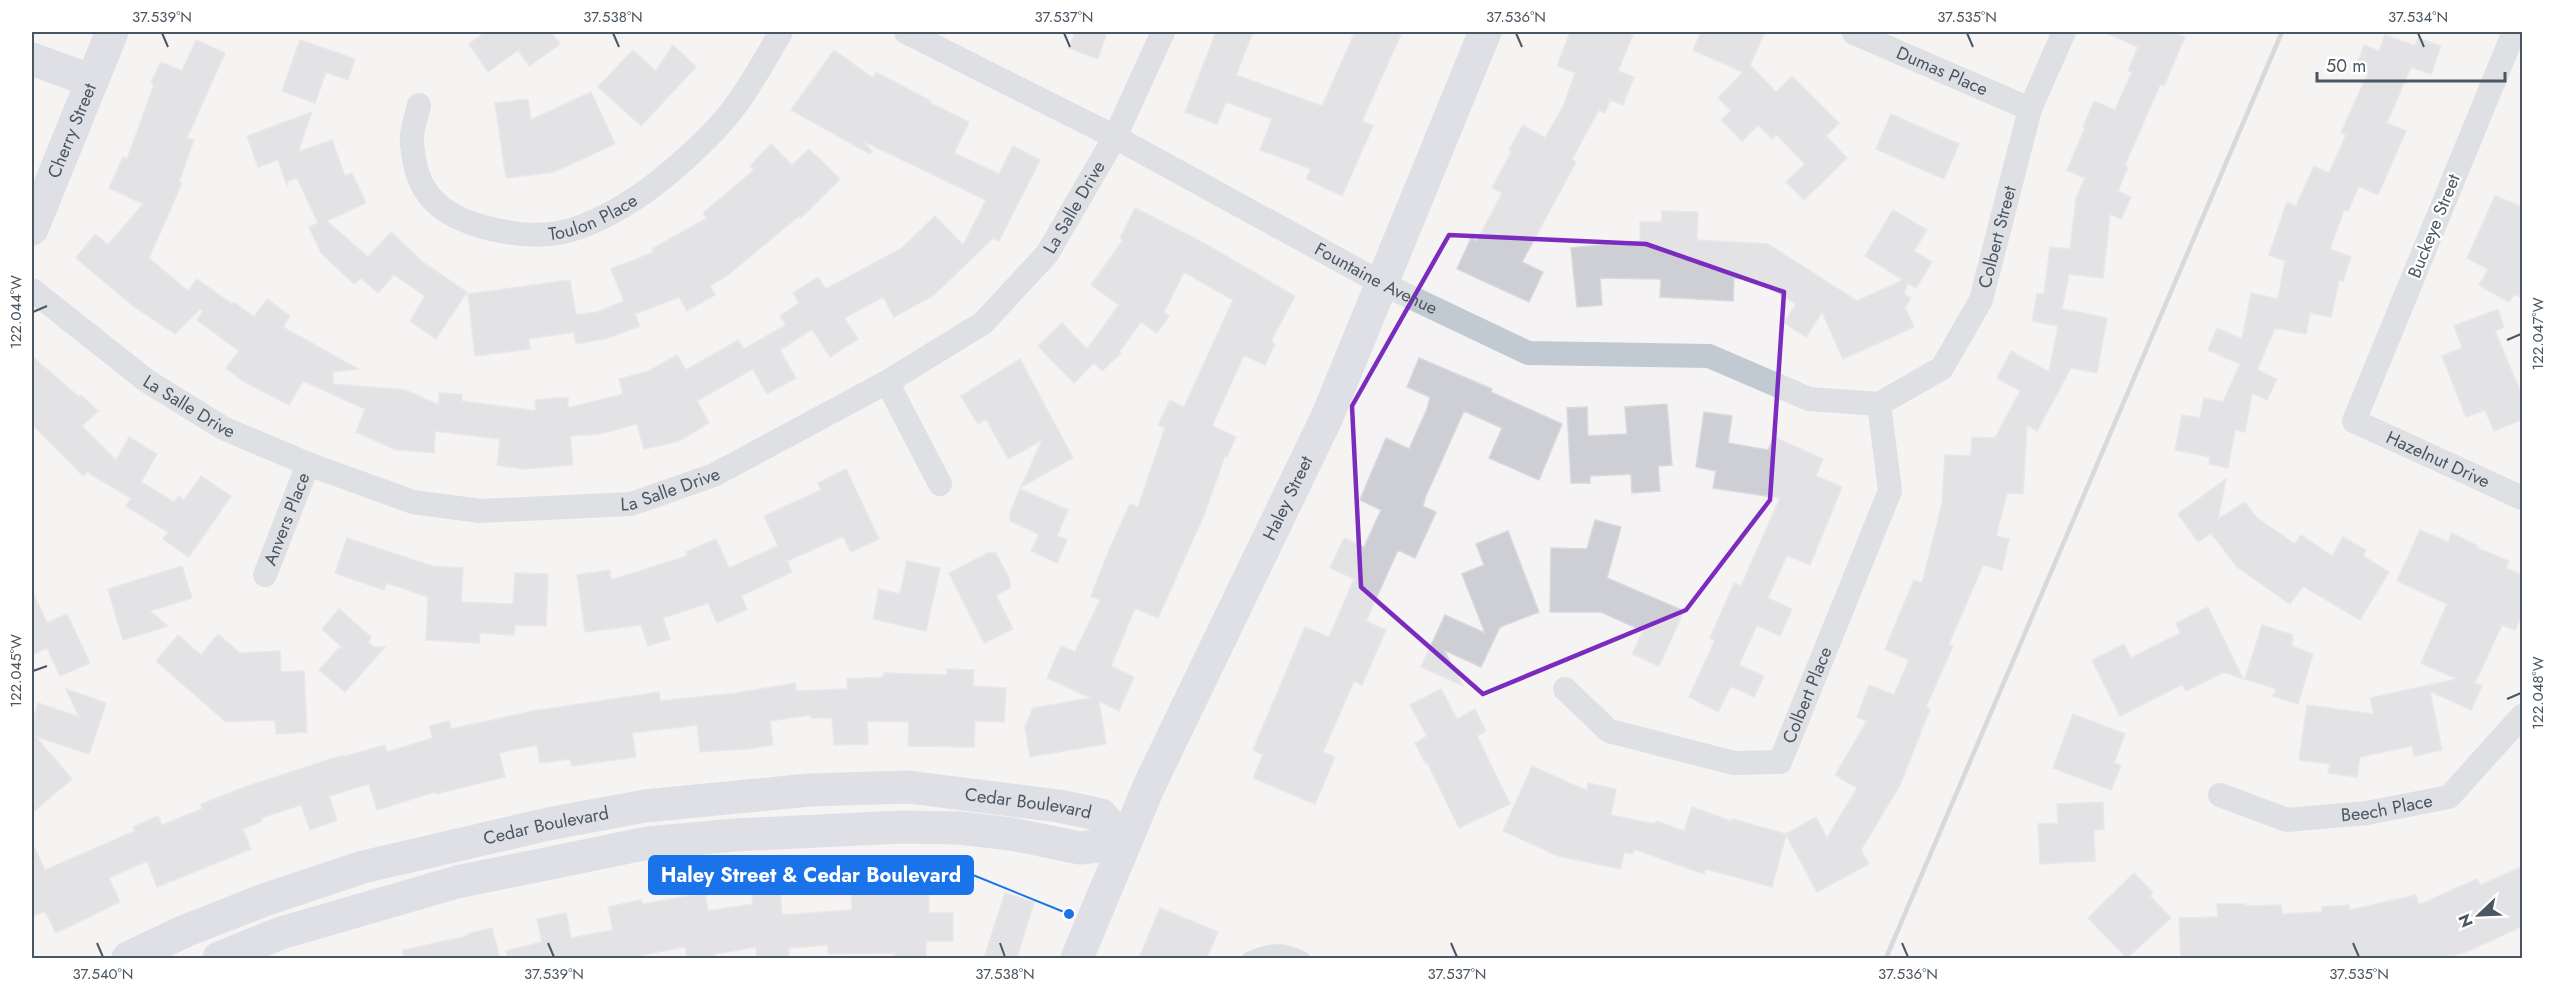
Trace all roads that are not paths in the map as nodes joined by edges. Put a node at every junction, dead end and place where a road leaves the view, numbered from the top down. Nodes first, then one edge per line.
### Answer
1 (112, 32) edge
2 (781, 32) edge
3 (906, 32) edge
4 (1163, 32) edge
5 (1485, 32) edge
6 (2064, 32) edge
7 (2514, 32) edge
8 (1854, 33) dead end
9 (32, 59) edge
10 (92, 81) junction
11 (419, 105) dead end
12 (2030, 109) junction
13 (1115, 137) junction
14 (32, 229) edge
15 (1383, 284) junction
16 (32, 290) edge
17 (887, 382) junction
18 (1879, 404) junction
19 (2354, 421) joint
20 (308, 464) junction
21 (940, 484) dead end
22 (2523, 498) edge
23 (265, 575) dead end
24 (1565, 689) dead end
25 (2523, 716) edge
26 (2220, 795) dead end
27 (1124, 843) junction
28 (128, 958) edge
29 (219, 958) edge
30 (1077, 958) edge
31 (1248, 958) edge
32 (1304, 958) edge

1 - 10 street, Cherry Street
2 - 11 street, Toulon Place
3 - 13 street, Fountaine Avenue
4 - 13 street, La Salle Drive
5 - 15 street, Haley Street
6 - 12 street, Colbert Street
7 - 19 street, Buckeye Street
8 - 12 street, Dumas Place
9 - 10 street
10 - 14 street, Cherry Street
12 - 18 street, Colbert Street
13 - 15 street, Fountaine Avenue
13 - 17 street, La Salle Drive
15 - 18 street, Fountaine Avenue
15 - 27 street, Haley Street
16 - 20 street, La Salle Drive
17 - 20 street, La Salle Drive
17 - 21 street
18 - 24 street, Colbert Place
19 - 22 street, Hazelnut Drive
20 - 23 street, Anvers Place
25 - 26 street, Beech Place
27 - 28 street, Cedar Boulevard
27 - 29 street, Cedar Boulevard
27 - 30 street, Haley Street
31 - 32 lane

